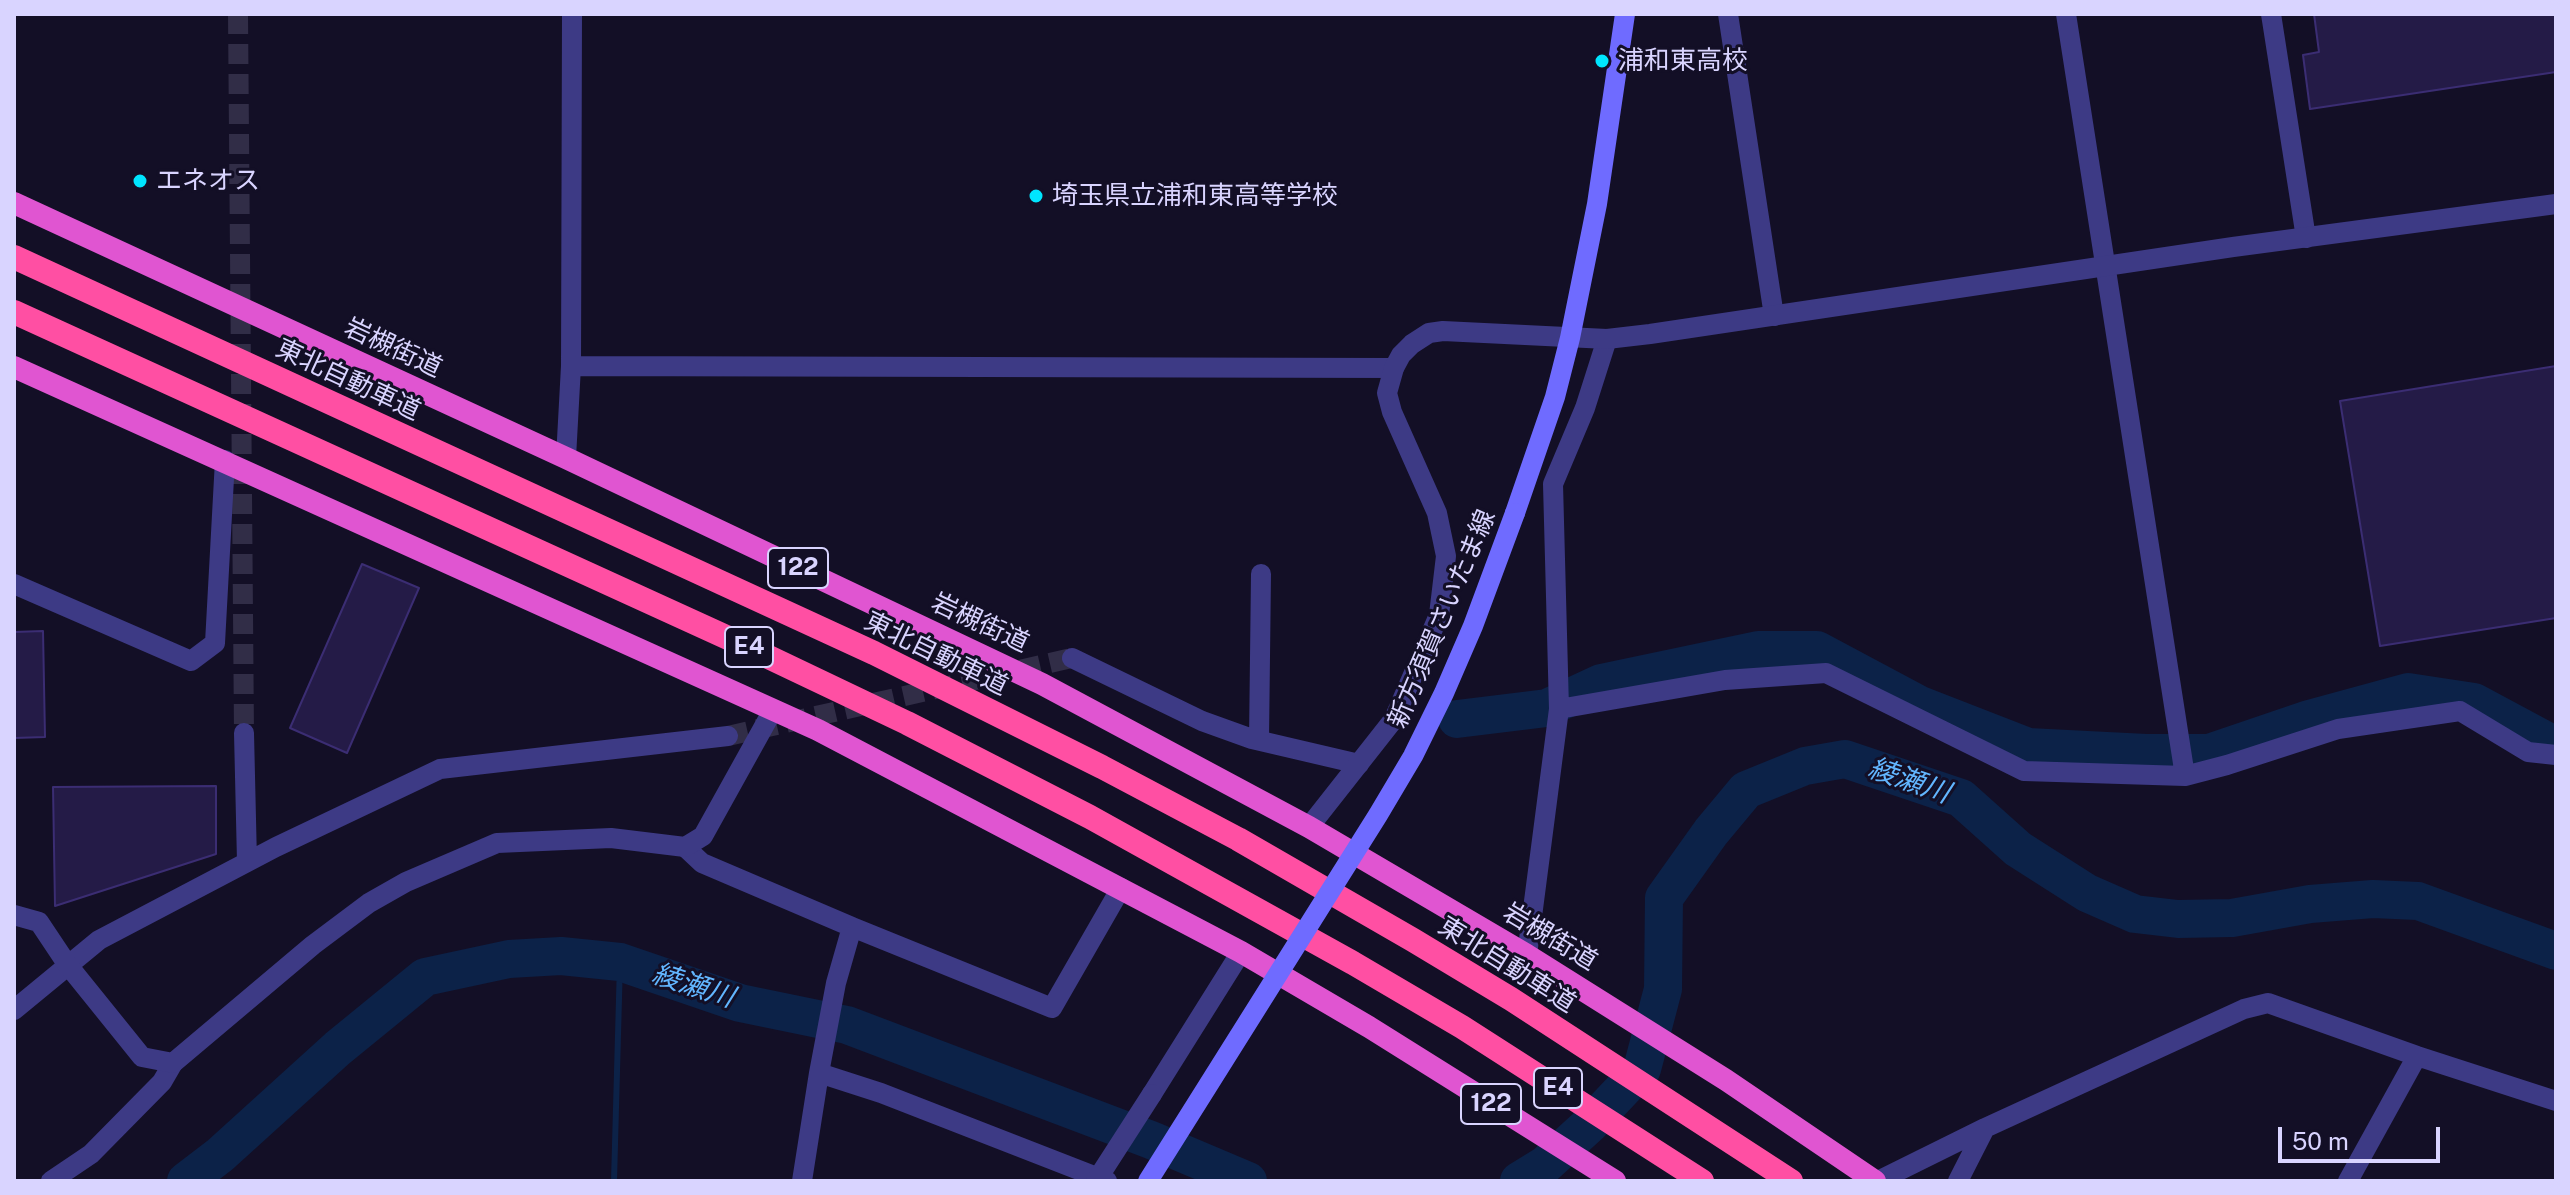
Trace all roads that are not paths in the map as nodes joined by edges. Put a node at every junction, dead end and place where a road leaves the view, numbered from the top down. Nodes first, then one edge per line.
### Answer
1 (572, 14) edge
2 (1625, 14) edge
3 (1728, 14) edge
4 (2066, 14) edge
5 (2271, 14) edge
6 (14, 203) edge
7 (2556, 204) edge
8 (2306, 238) junction
9 (14, 257) edge
10 (2106, 266) junction
11 (14, 312) edge
12 (1774, 316) junction
13 (1570, 338) junction
14 (1607, 339) junction
15 (571, 366) junction
16 (14, 367) edge
17 (1394, 368) junction
18 (566, 458) junction
19 (225, 460) junction
20 (1261, 574) dead end
21 (14, 584) edge
22 (1072, 658) tunnel mouth
23 (1559, 709) junction
24 (773, 710) junction
25 (244, 733) tunnel mouth
26 (728, 736) tunnel mouth
27 (1259, 740) junction
28 (2556, 755) edge
29 (2183, 761) junction
30 (1359, 764) junction
31 (1309, 827) junction
32 (685, 847) junction
33 (247, 862) junction
34 (1121, 888) junction
35 (14, 915) edge
36 (852, 927) junction
37 (1241, 952) junction
38 (1527, 955) junction
39 (67, 964) junction
40 (14, 1010) edge
41 (2417, 1056) junction
42 (173, 1063) junction
43 (819, 1073) junction
44 (2556, 1101) edge
45 (1985, 1128) junction
46 (1614, 1180) edge
47 (51, 1181) edge
48 (802, 1181) edge
49 (1096, 1181) edge
50 (1107, 1181) edge
51 (1148, 1181) edge
52 (1702, 1181) edge
53 (1791, 1181) edge
54 (1877, 1181) edge
55 (1958, 1181) edge
56 (2348, 1181) edge

1 - 15 street
2 - 13 main road, 新方須賀さいたま線
3 - 12 street
4 - 10 street
5 - 8 street
6 - 18 highway, 岩槻街道 / 122
7 - 8 street
8 - 10 street
9 - 53 highway, 東北自動車道 / E4
10 - 12 street
10 - 29 street
11 - 52 highway, E4
12 - 14 street
13 - 14 street
13 - 17 street
13 - 51 main road, 新方須賀さいたま線, bridge
14 - 23 street
15 - 17 street
15 - 18 street
16 - 19 highway, 122
17 - 30 street
18 - 31 highway, 岩槻街道 / 122
19 - 21 street
19 - 24 highway, 122
20 - 27 street
22 - 27 street
23 - 29 street
23 - 38 street
24 - 32 street
24 - 34 highway, 122
25 - 33 street
26 - 33 street
27 - 30 street
28 - 29 street
30 - 31 street
31 - 38 highway, 岩槻街道 / 122
32 - 36 street
32 - 42 street
33 - 39 street
34 - 36 street
34 - 37 highway, 122
35 - 39 street
36 - 43 street
37 - 46 highway, 122
37 - 49 street, bridge
38 - 54 highway, 岩槻街道 / 122
39 - 40 street
39 - 42 street
41 - 44 street
41 - 45 street
41 - 56 street
42 - 47 street
43 - 48 street
43 - 50 street
45 - 54 street
45 - 55 street

